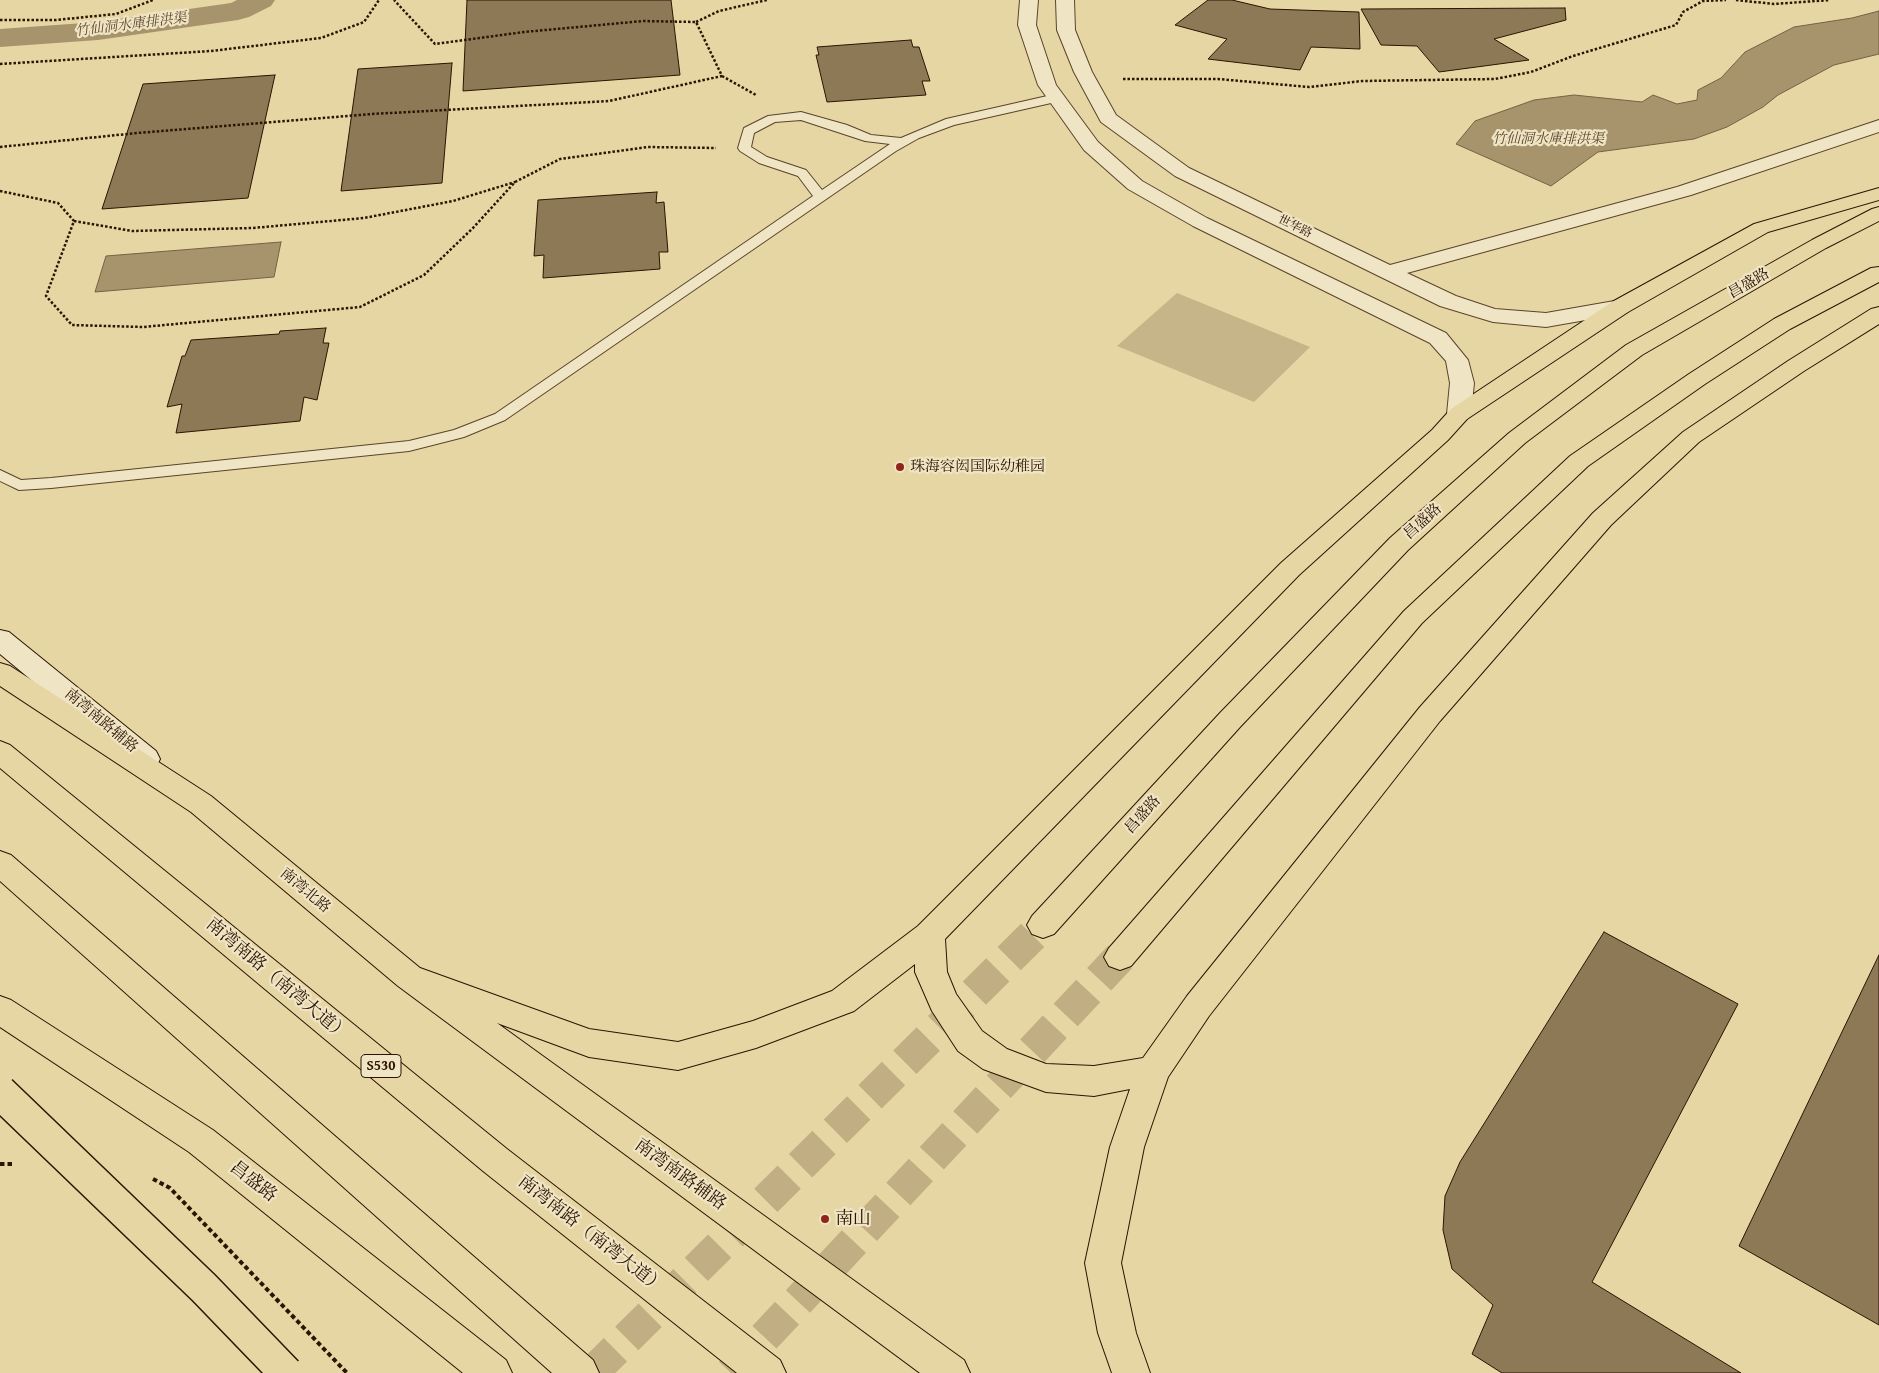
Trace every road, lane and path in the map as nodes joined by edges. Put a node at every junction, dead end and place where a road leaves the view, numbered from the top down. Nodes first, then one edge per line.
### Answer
1 (154, 0) edge
2 (379, 0) edge
3 (394, 0) edge
4 (767, 0) edge
5 (1029, 0) edge
6 (1065, 0) edge
7 (1726, 0) edge
8 (1736, 0) edge
9 (1830, 0) edge
10 (0, 20) edge
11 (696, 22) junction
12 (0, 64) edge
13 (722, 76) junction
14 (1087, 79) junction
15 (1056, 98) junction
16 (764, 99) dead end
17 (1879, 126) edge
18 (903, 142) junction
19 (0, 147) edge
20 (744, 148) junction
21 (515, 182) junction
22 (0, 191) edge
23 (1879, 194) edge
24 (821, 197) junction
25 (1879, 213) edge
26 (74, 221) junction
27 (1387, 272) junction
28 (1879, 273) edge
29 (1620, 307) junction
30 (1879, 314) edge
31 (1459, 414) junction
32 (0, 475) edge
33 (0, 639) edge
34 (0, 673) edge
35 (0, 752) edge
36 (201, 804) junction
37 (0, 863) edge
38 (0, 881) edge
39 (1043, 925) tunnel mouth
40 (929, 935) junction
41 (90, 943) junction
42 (1120, 957) tunnel mouth
43 (408, 977) junction
44 (0, 1010) edge
45 (1153, 1072) junction
46 (0, 1092) edge
47 (286, 1373) edge
48 (493, 1373) edge
49 (580, 1373) edge
50 (767, 1373) edge
51 (951, 1373) edge
52 (1131, 1373) edge

1 - 10 path
2 - 12 path
3 - 11 path
4 - 11 path
5 - 15 street
6 - 14 street, 世华路
7 - 14 path
8 - 9 path
11 - 13 path
13 - 16 path
13 - 19 path
14 - 27 street, 世华路
15 - 18 lane
15 - 31 street
17 - 27 street
18 - 20 lane
18 - 24 lane
20 - 21 path
20 - 24 lane
21 - 26 path
21 - 26 path
22 - 26 path
23 - 29 main road
24 - 32 lane
25 - 39 main road, 昌盛路
27 - 29 street, 世华路
28 - 42 main road
29 - 31 main road
30 - 45 main road
31 - 40 main road
33 - 36 street, 南湾南路辅路
34 - 36 main road, 南湾北路
35 - 50 main road, 南湾南路（南湾大道） / S530
36 - 43 main road, 南湾北路
37 - 41 main road
38 - 41 street
40 - 43 main road
40 - 45 main road
41 - 49 main road
43 - 51 main road, 南湾南路辅路
44 - 48 main road, 昌盛路
45 - 52 main road
46 - 47 main road, bridge

